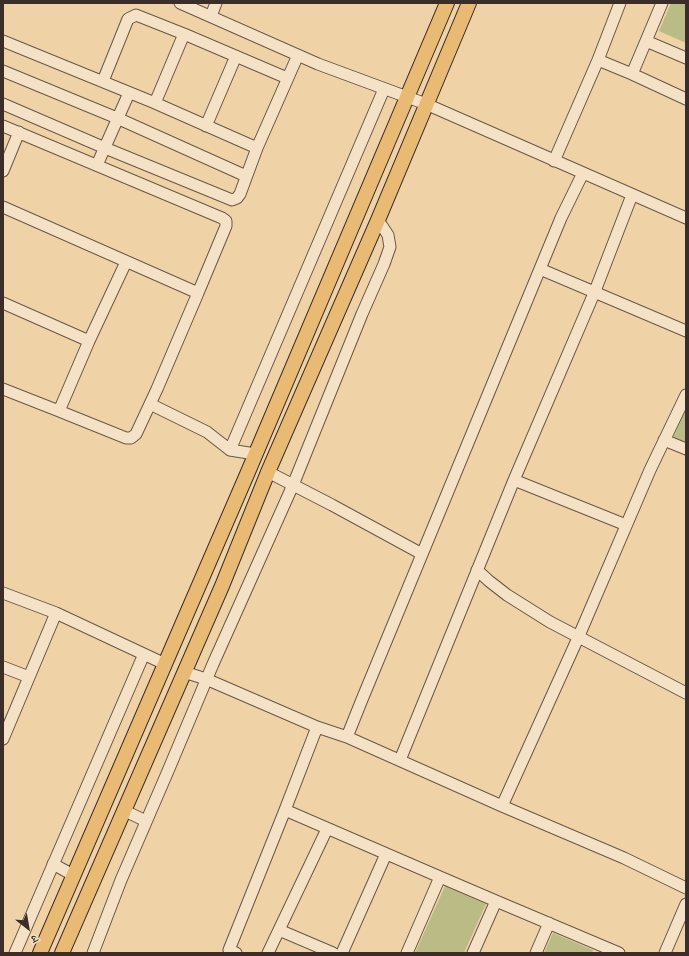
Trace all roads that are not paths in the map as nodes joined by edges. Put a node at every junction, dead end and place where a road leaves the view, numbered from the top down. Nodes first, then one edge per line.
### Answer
1 (180, 3) edge
2 (216, 3) edge
3 (447, 3) edge
4 (468, 3) edge
5 (620, 3) edge
6 (662, 3) edge
7 (211, 16) junction
8 (184, 34) junction
9 (646, 40) junction
10 (3, 41) edge
11 (298, 55) junction
12 (236, 56) junction
13 (686, 58) edge
14 (598, 60) junction
15 (3, 71) edge
16 (632, 74) junction
17 (287, 78) junction
18 (103, 82) junction
19 (384, 89) junction
20 (129, 92) junction
21 (407, 97) junction
22 (686, 99) edge
23 (155, 103) junction
24 (3, 104) edge
25 (426, 104) junction
26 (117, 118) junction
27 (3, 126) edge
28 (206, 126) junction
29 (19, 132) junction
30 (105, 148) junction
31 (257, 148) junction
32 (554, 161) junction
33 (97, 165) junction
34 (3, 170) edge
35 (583, 174) junction
36 (246, 176) junction
37 (632, 195) junction
38 (3, 207) edge
39 (686, 218) edge
40 (378, 220) junction
41 (126, 262) junction
42 (540, 269) junction
43 (595, 291) junction
44 (198, 293) junction
45 (3, 303) edge
46 (686, 331) edge
47 (89, 341) junction
48 (3, 388) edge
49 (686, 395) edge
50 (150, 404) junction
51 (59, 411) junction
52 (664, 440) junction
53 (230, 450) junction
54 (686, 450) edge
55 (256, 454) junction
56 (268, 472) junction
57 (514, 480) junction
58 (293, 485) junction
59 (626, 525) junction
60 (422, 554) junction
61 (478, 570) junction
62 (3, 593) edge
63 (56, 613) junction
64 (578, 638) junction
65 (144, 654) junction
66 (165, 664) junction
67 (3, 667) edge
68 (184, 672) junction
69 (29, 677) junction
70 (206, 679) junction
71 (686, 693) edge
72 (317, 727) junction
73 (347, 737) junction
74 (3, 739) edge
75 (400, 760) junction
76 (104, 804) junction
77 (502, 806) junction
78 (285, 810) junction
79 (124, 811) junction
80 (146, 821) junction
81 (327, 829) junction
82 (386, 854) junction
83 (53, 864) junction
84 (73, 875) junction
85 (440, 877) junction
86 (686, 888) edge
87 (496, 901) junction
88 (686, 904) edge
89 (549, 923) junction
90 (279, 930) junction
91 (599, 949) edge
92 (15, 953) edge
93 (40, 953) edge
94 (62, 953) edge
95 (93, 953) edge
96 (236, 953) edge
97 (268, 953) edge
98 (333, 953) edge
99 (342, 953) edge
100 (407, 953) edge
101 (473, 953) edge
102 (536, 953) edge
103 (619, 953) edge
104 (665, 953) edge

1 - 7 street
2 - 7 street
3 - 21 main road
4 - 25 main road
5 - 14 street
6 - 9 street
7 - 11 street
8 - 12 street
8 - 18 street
8 - 23 street
9 - 13 street
9 - 16 street
10 - 18 street
11 - 17 street
11 - 19 street
12 - 17 street
12 - 28 street
14 - 16 street
14 - 32 street
15 - 26 street
16 - 22 street
17 - 31 street
18 - 20 street
19 - 21 street
19 - 53 street
20 - 23 street
20 - 26 street
21 - 25 street
21 - 55 main road
23 - 28 street
24 - 30 street
25 - 32 street
25 - 40 main road
26 - 30 street
26 - 36 street
27 - 29 street
28 - 31 street
29 - 33 street
29 - 34 street
30 - 33 street
30 - 36 street
31 - 36 street
32 - 35 street
33 - 44 street
35 - 37 street
35 - 42 street
37 - 39 street
37 - 43 street
38 - 41 street
40 - 56 main road
40 - 58 street
41 - 44 street
41 - 47 street
42 - 43 street
42 - 60 street
43 - 46 street
43 - 57 street
44 - 50 street
45 - 47 street
47 - 51 street
48 - 51 street
49 - 52 street
50 - 51 street
50 - 53 street
52 - 54 street
52 - 59 street
53 - 55 street
55 - 66 main road
56 - 58 street
56 - 68 main road
57 - 59 street
57 - 61 street
58 - 60 street
58 - 70 street
59 - 64 street
60 - 73 street
61 - 64 street
61 - 75 street
62 - 63 street
63 - 65 street
63 - 69 street
64 - 71 street
64 - 77 street
65 - 66 street
65 - 83 street
66 - 68 main road
66 - 76 main road
67 - 69 street
68 - 70 street
68 - 79 main road
69 - 74 street
70 - 72 street
70 - 80 street
72 - 73 street
72 - 78 street
73 - 75 street
75 - 77 street
76 - 79 main road
76 - 84 main road
77 - 86 street
78 - 81 street
78 - 96 street
79 - 80 street
79 - 94 main road
80 - 95 street
81 - 82 street
81 - 90 street
82 - 85 street
82 - 99 street
83 - 84 street
83 - 92 street
84 - 93 main road
85 - 87 street
85 - 100 street
87 - 89 street
87 - 101 street
88 - 104 street
89 - 91 street
89 - 102 street
90 - 97 street
90 - 98 street
91 - 103 street

